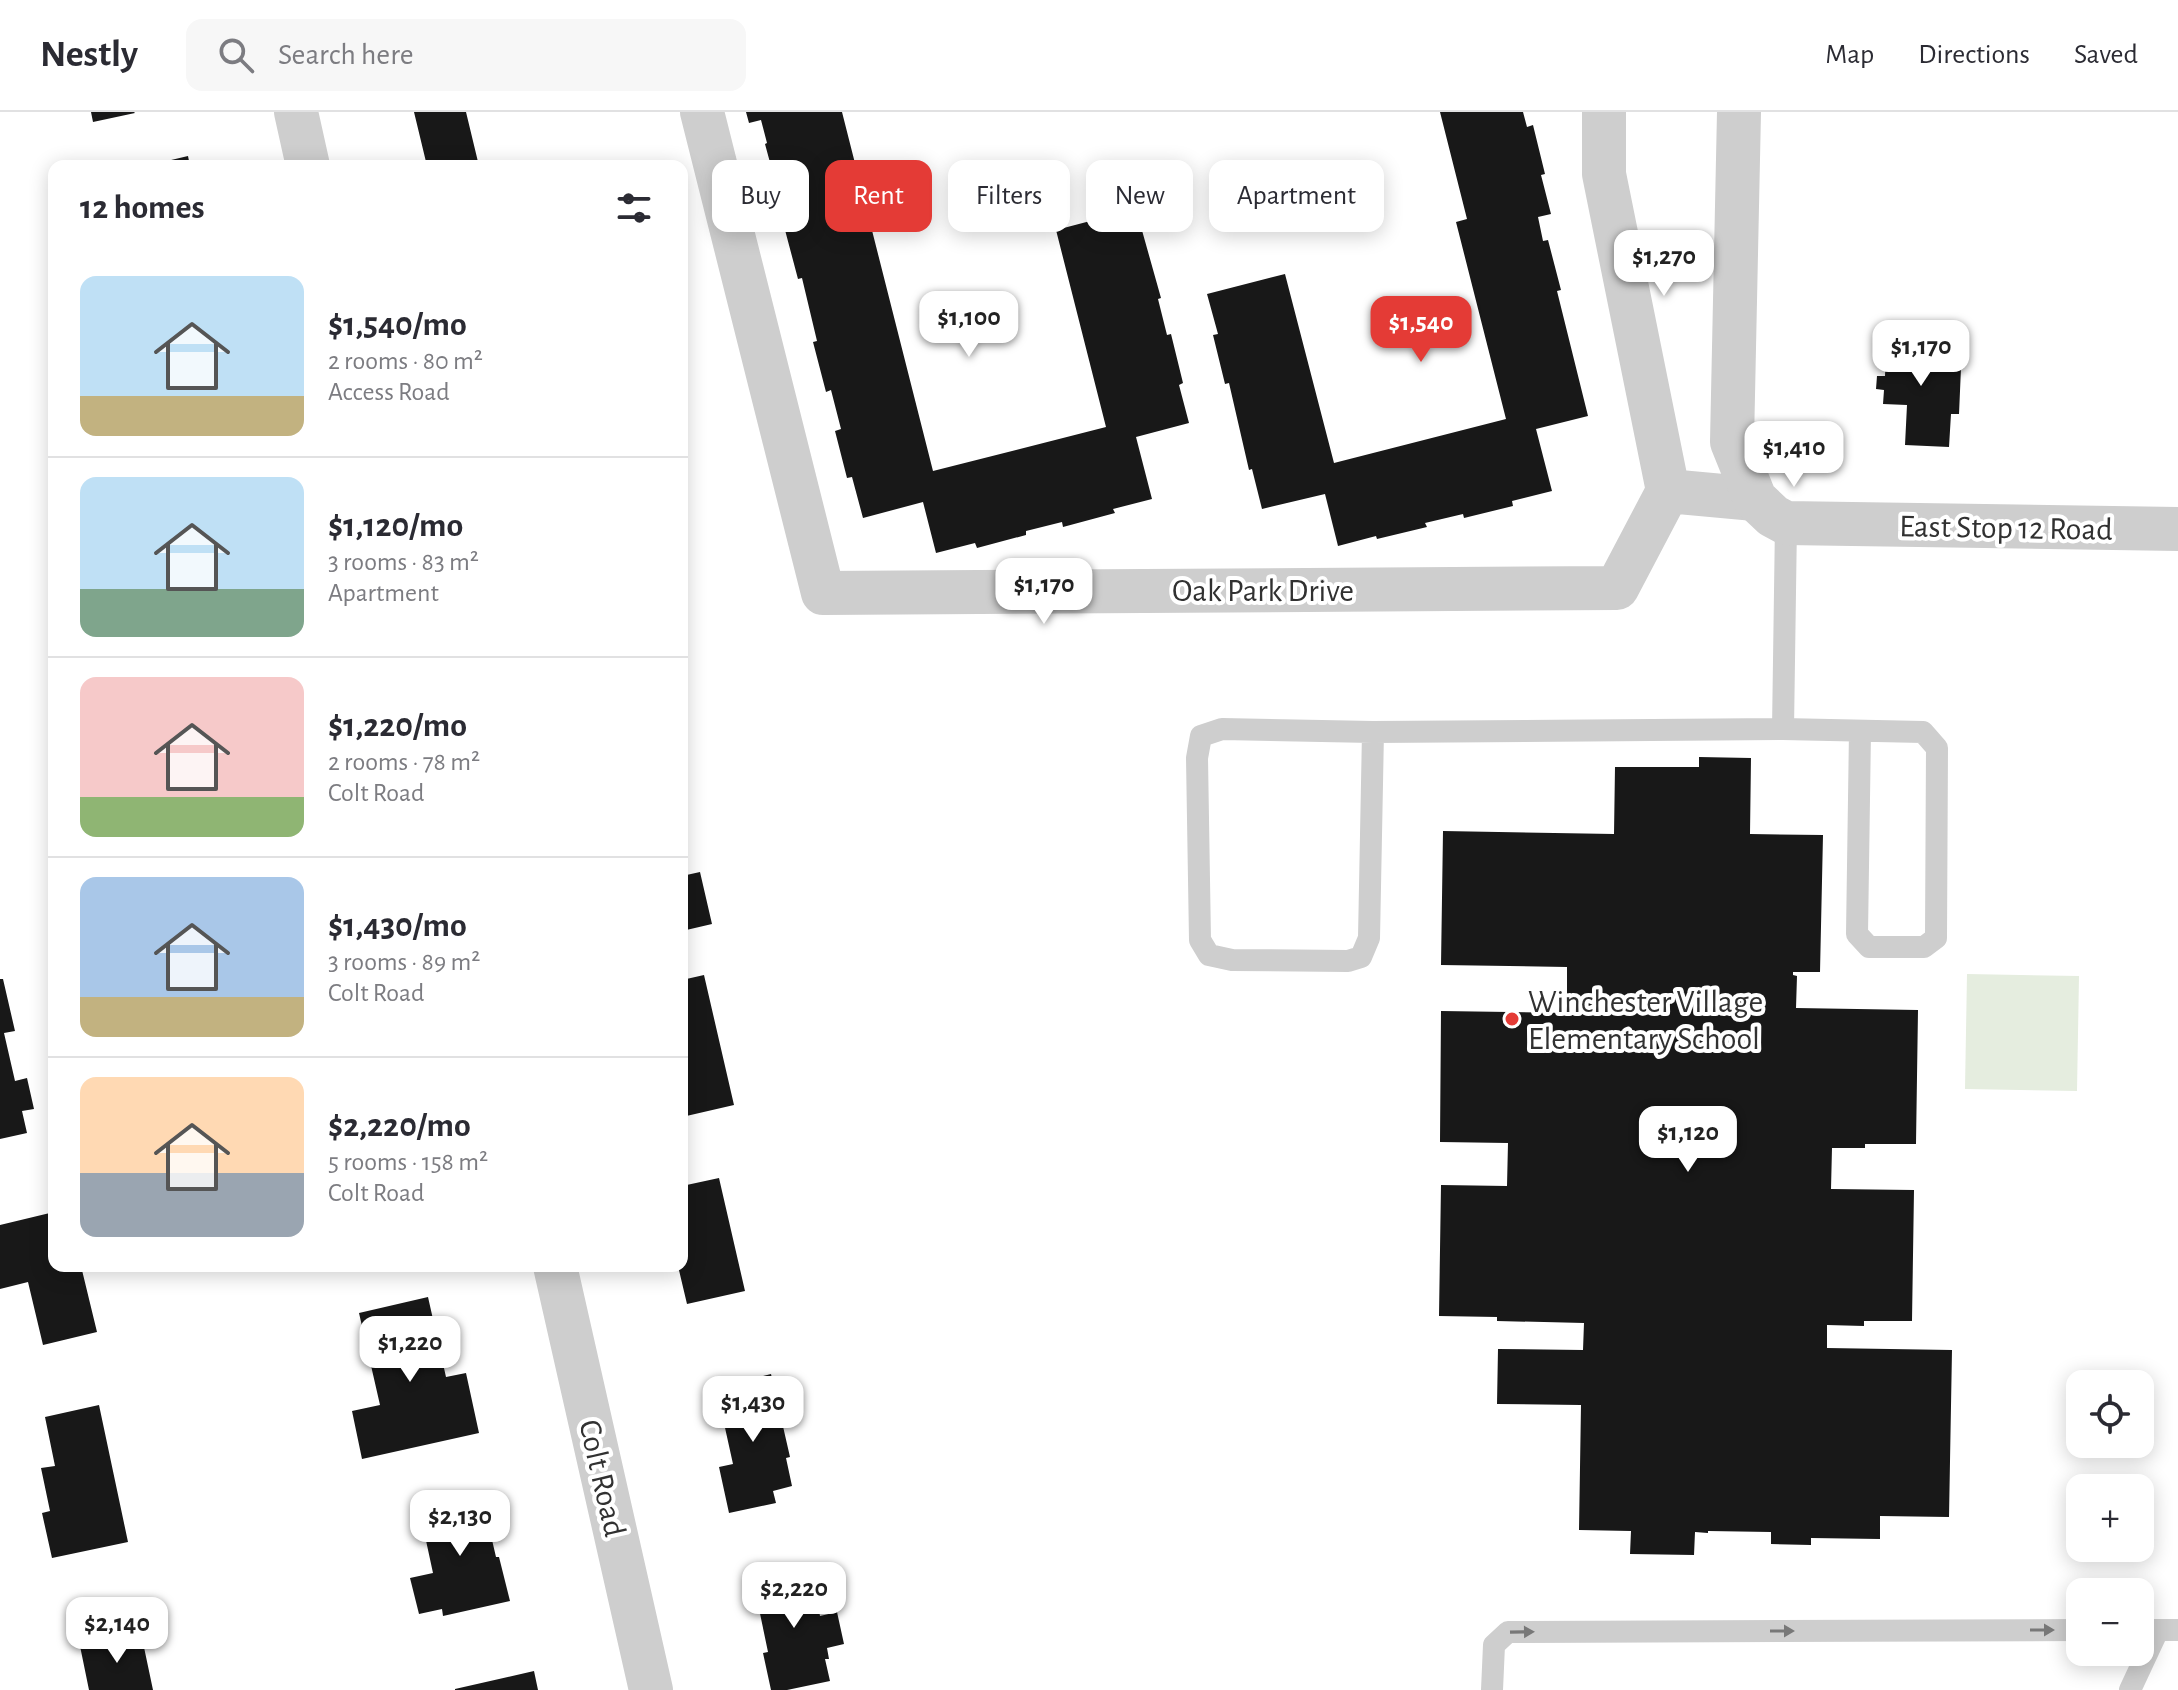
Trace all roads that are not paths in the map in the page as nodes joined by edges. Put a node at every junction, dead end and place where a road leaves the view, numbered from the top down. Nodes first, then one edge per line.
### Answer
1 (296, 112) edge
2 (702, 112) edge
3 (1604, 112) edge
4 (1739, 112) edge
5 (307, 160) edge
6 (1668, 491) junction
7 (1770, 511) junction
8 (2178, 529) edge
9 (1783, 729) junction
10 (1860, 731) junction
11 (1373, 732) junction
12 (556, 1272) edge
13 (2066, 1630) edge
14 (2159, 1630) edge
15 (651, 1690) edge
16 (1492, 1690) edge
17 (2130, 1690) edge

1 - 5 street
2 - 6 street, Oak Park Drive
3 - 6 street
4 - 7 street
6 - 7 street
7 - 8 street, East Stop 12 Road
7 - 9 lane
9 - 10 lane
9 - 11 lane
10 - 10 lane
11 - 11 lane
12 - 15 street, Colt Road
16 -> 13 lane
14 - 17 lane

